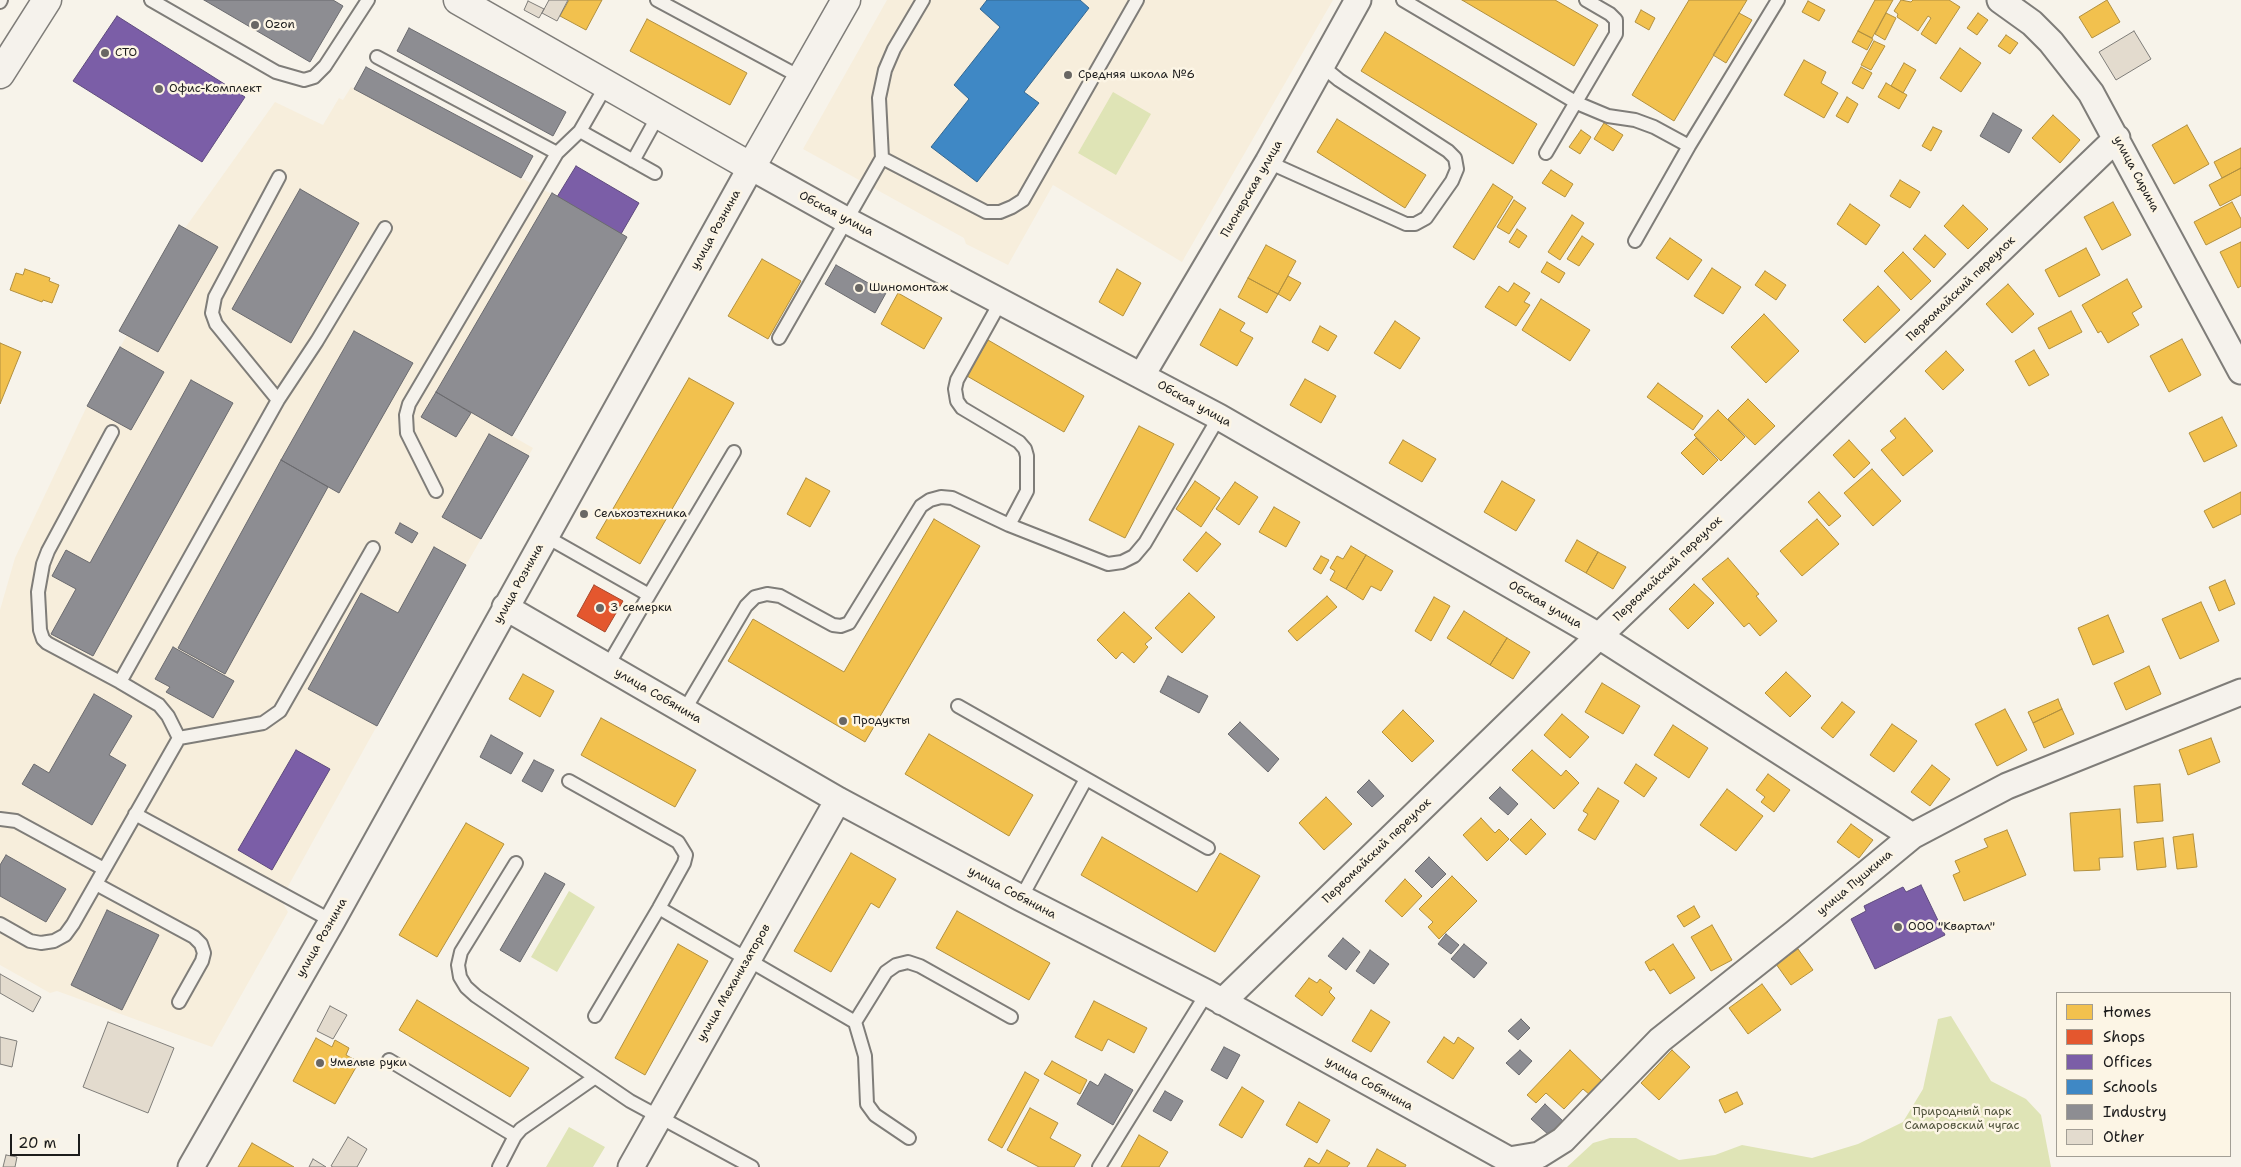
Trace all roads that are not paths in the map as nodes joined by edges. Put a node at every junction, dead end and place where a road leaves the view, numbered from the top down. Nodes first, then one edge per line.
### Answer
1 (47, 0) edge
2 (151, 0) edge
3 (368, 0) edge
4 (458, 0) edge
5 (656, 0) edge
6 (846, 0) edge
7 (922, 0) edge
8 (1137, 0) edge
9 (1358, 0) edge
10 (1403, 0) edge
11 (1586, 0) edge
12 (1778, 0) edge
13 (2000, 0) edge
14 (377, 57) dead end
15 (1322, 66) junction
16 (0, 74) edge
17 (802, 78) junction
18 (607, 84) junction
19 (1577, 103) junction
20 (659, 114) junction
21 (580, 131) junction
22 (2117, 138) junction
23 (1689, 146) junction
24 (557, 153) junction
25 (1546, 153) dead end
26 (882, 158) junction
27 (633, 161) junction
28 (1268, 162) junction
29 (751, 167) junction
30 (655, 173) dead end
31 (279, 178) dead end
32 (846, 220) junction
33 (384, 228) dead end
34 (1635, 240) dead end
35 (1001, 300) junction
36 (779, 338) dead end
37 (2241, 371) edge
38 (1142, 375) junction
39 (278, 400) junction
40 (1218, 417) junction
41 (112, 432) dead end
42 (734, 452) dead end
43 (436, 491) dead end
44 (1010, 525) junction
45 (545, 536) junction
46 (372, 548) dead end
47 (649, 595) junction
48 (505, 607) junction
49 (1599, 636) junction
50 (608, 667) junction
51 (120, 682) junction
52 (2241, 692) edge
53 (958, 706) dead end
54 (684, 711) junction
55 (179, 738) junction
56 (1086, 778) junction
57 (569, 781) dead end
58 (838, 800) junction
59 (135, 814) junction
60 (0, 819) edge
61 (1912, 836) junction
62 (1208, 848) dead end
63 (516, 863) dead end
64 (104, 868) junction
65 (96, 884) junction
66 (1021, 898) junction
67 (659, 908) junction
68 (332, 921) junction
69 (0, 924) edge
70 (747, 960) junction
71 (1214, 998) junction
72 (179, 1002) dead end
73 (595, 1016) dead end
74 (1011, 1017) dead end
75 (855, 1022) junction
76 (389, 1060) dead end
77 (594, 1078) junction
78 (658, 1117) junction
79 (515, 1136) junction
80 (909, 1138) dead end
81 (1525, 1159) joint
82 (730, 1162) edge
83 (191, 1167) edge
84 (499, 1167) edge
85 (631, 1167) edge
86 (752, 1167) edge
87 (1100, 1167) edge

1 - 16 main road
2 - 3 lane
4 - 18 main road, Обская улица
5 - 17 lane
6 - 17 main road, улица Рознина
7 - 26 lane
8 - 26 lane
9 - 15 street, Пионерская улица
10 - 19 lane
11 - 19 lane
12 - 23 lane
13 - 22 street, улица Сирина
14 - 24 lane
15 - 28 street, Пионерская улица
15 - 28 lane
17 - 29 main road, улица Рознина
18 - 20 main road, Обская улица
18 - 21 lane
19 - 23 lane
19 - 25 lane
20 - 27 lane
20 - 29 main road, Обская улица
21 - 24 lane
21 - 27 lane
22 - 37 street, улица Сирина
22 - 49 street, Первомайский переулок
23 - 34 lane
24 - 43 lane
26 - 32 lane
27 - 30 lane
28 - 38 street, Пионерская улица
29 - 32 street, Обская улица
29 - 45 street, улица Рознина
31 - 39 lane
32 - 35 street, Обская улица
32 - 36 lane
33 - 39 lane
35 - 38 street, Обская улица
35 - 44 lane
38 - 40 street, Обская улица
39 - 51 lane
40 - 44 lane
40 - 49 street, Обская улица
41 - 51 lane
42 - 47 lane
44 - 54 lane
45 - 47 lane
45 - 48 street, улица Рознина
46 - 55 lane
47 - 50 lane
48 - 50 street, улица Собянина
48 - 68 street, улица Рознина
49 - 61 street, Обская улица
49 - 71 street, Первомайский переулок
50 - 54 street, улица Собянина
51 - 55 lane
52 - 61 street, улица Пушкина
53 - 56 lane
54 - 58 street, улица Собянина
55 - 59 lane
56 - 62 lane
56 - 66 lane
57 - 67 lane
58 - 66 street, улица Собянина
58 - 70 street, улица Механизаторов
59 - 64 lane
59 - 68 lane
60 - 64 lane
61 - 81 street, улица Пушкина
63 - 77 lane
64 - 65 lane
65 - 69 lane
65 - 72 lane
66 - 71 street, улица Собянина
67 - 70 lane
67 - 73 lane
68 - 83 street, улица Рознина
70 - 75 lane
70 - 78 street, улица Механизаторов
71 - 81 street, улица Собянина
71 - 87 lane
74 - 75 lane
75 - 80 lane
76 - 79 lane
77 - 78 lane
77 - 79 lane
78 - 82 lane
78 - 85 street, улица Механизаторов
79 - 84 lane
82 - 86 lane

